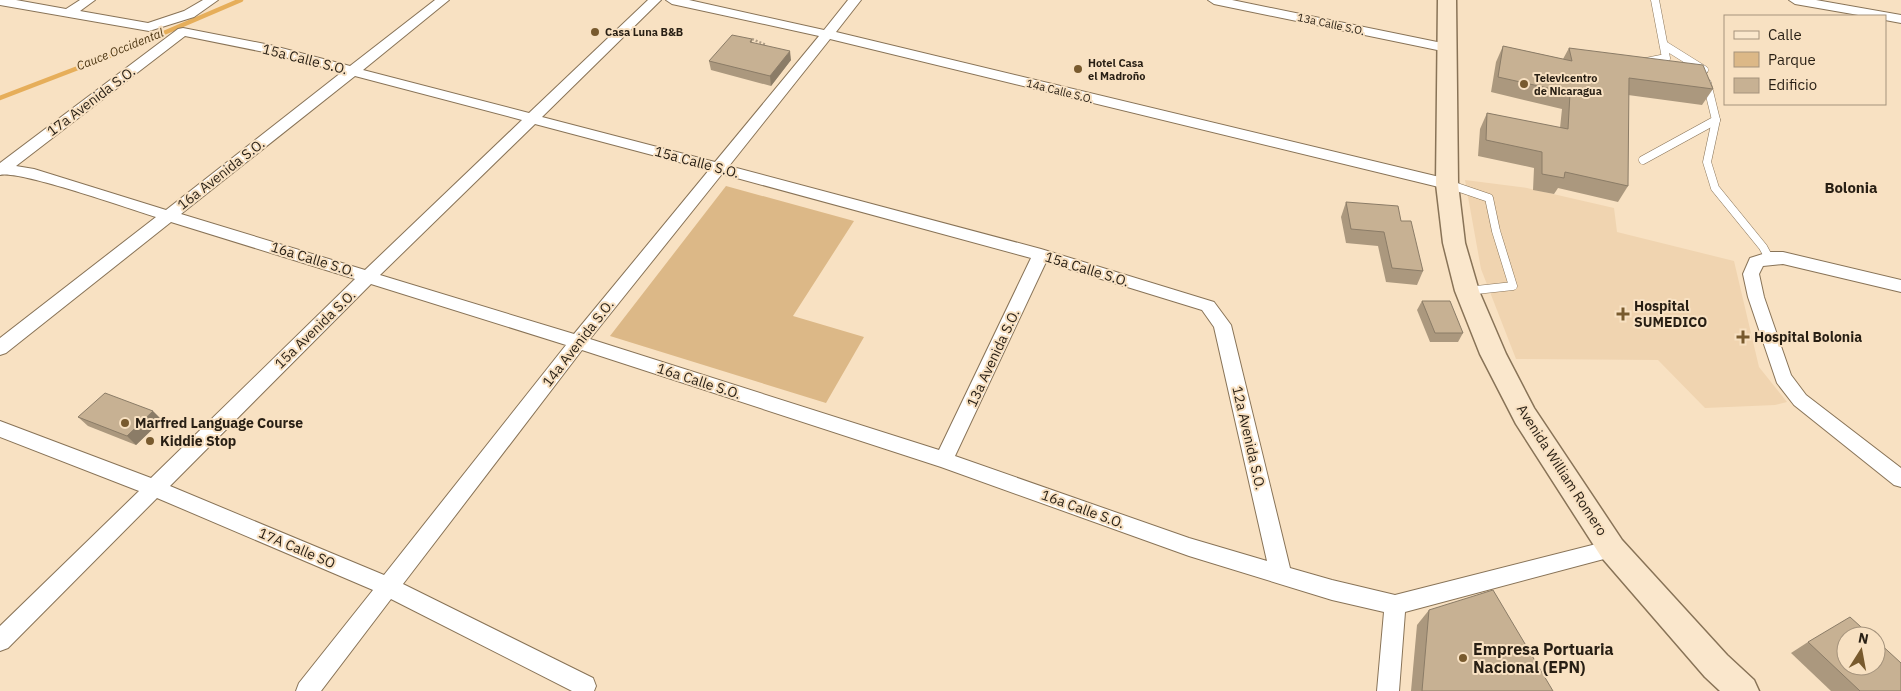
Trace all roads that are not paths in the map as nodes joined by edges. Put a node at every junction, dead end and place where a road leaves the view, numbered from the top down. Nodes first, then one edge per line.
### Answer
1 (88, 0) edge
2 (212, 0) edge
3 (443, 0) edge
4 (656, 0) edge
5 (672, 0) edge
6 (855, 0) edge
7 (1214, 0) edge
8 (1447, 0) edge
9 (1655, 0) edge
10 (1795, 0) edge
11 (0, 2) edge
12 (68, 13) junction
13 (1883, 15) edge
14 (1886, 15) edge
15 (1901, 18) edge
16 (182, 32) joint
17 (826, 34) junction
18 (1664, 45) junction
19 (1447, 48) junction
20 (1640, 62) edge
21 (352, 71) junction
22 (532, 119) junction
23 (1716, 120) junction
24 (1643, 160) dead end
25 (1, 168) edge
26 (718, 168) junction
27 (1447, 184) junction
28 (169, 215) junction
29 (1041, 255) junction
30 (1769, 258) junction
31 (369, 276) junction
32 (1901, 286) edge
33 (1467, 291) junction
34 (1208, 306) joint
35 (578, 342) junction
36 (0, 348) edge
37 (0, 429) edge
38 (944, 460) junction
39 (1899, 476) edge
40 (154, 488) junction
41 (1612, 549) junction
42 (1281, 575) junction
43 (389, 587) junction
44 (1395, 605) junction
45 (0, 641) edge
46 (585, 686) dead end
47 (307, 691) edge
48 (1388, 691) edge
49 (1743, 691) edge

1 - 12 street
2 - 12 street
3 - 21 street, 16a Avenida S.O.
4 - 22 street, 15a Avenida S.O.
5 - 17 street, 14a Calle S.O.
6 - 17 street, 14a Avenida S.O.
7 - 19 street, 13a Calle S.O.
8 - 19 main road, Avenida William Romero
9 - 18 lane
10 - 13 street
11 - 12 street
14 - 15 street
16 - 21 street, 15a Calle S.O.
16 - 25 street, 17a Avenida S.O.
17 - 26 street, 14a Avenida S.O.
17 - 27 street, 14a Calle S.O.
18 - 20 lane
18 - 23 lane
19 - 27 main road, Avenida William Romero
21 - 22 street, 15a Calle S.O.
21 - 28 street, 16a Avenida S.O.
22 - 26 street, 15a Calle S.O.
22 - 31 street, 15a Avenida S.O.
23 - 24 lane
23 - 30 lane
25 - 28 street, 16a Calle S.O.
26 - 29 street, 15a Calle S.O.
26 - 35 street, 14a Avenida S.O.
27 - 33 main road, Avenida William Romero
27 - 33 lane
28 - 31 street, 16a Calle S.O.
28 - 36 street, 16a Avenida S.O.
29 - 34 street, 15a Calle S.O.
29 - 38 street, 13a Avenida S.O.
30 - 32 street
30 - 39 street
31 - 35 street, 16a Calle S.O.
31 - 40 street, 15a Avenida S.O.
33 - 41 main road, Avenida William Romero
34 - 42 street, 12a Avenida S.O.
35 - 38 street, 16a Calle S.O.
35 - 43 street, 14a Avenida S.O.
37 - 40 street, 17A Calle SO
38 - 42 street, 16a Calle S.O.
40 - 43 street, 17A Calle SO
40 - 45 street, 15a Avenida S.O.
41 - 44 street
41 - 49 main road, Avenida William Romero
42 - 44 street, 16a Calle S.O.
43 - 46 street, 17A Calle SO
43 - 47 street, 14a Avenida S.O.
44 - 48 street

